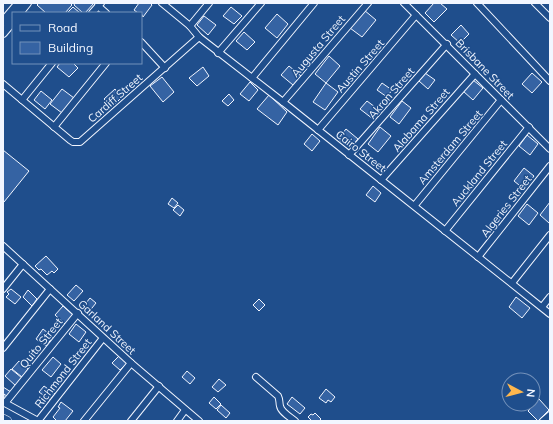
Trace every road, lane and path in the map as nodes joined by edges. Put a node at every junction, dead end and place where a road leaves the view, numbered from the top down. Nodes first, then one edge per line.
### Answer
1 (18, 3) edge
2 (27, 3) edge
3 (162, 3) edge
4 (209, 3) edge
5 (261, 3) edge
6 (314, 3) edge
7 (368, 3) edge
8 (404, 3) edge
9 (477, 3) edge
10 (535, 3) edge
11 (20, 12) edge
12 (416, 15) junction
13 (550, 18) edge
14 (3, 22) edge
15 (12, 22) edge
16 (190, 26) junction
17 (3, 33) edge
18 (199, 37) junction
19 (142, 43) edge
20 (447, 44) junction
21 (218, 53) junction
22 (51, 64) edge
23 (105, 64) edge
24 (165, 68) junction
25 (475, 74) junction
26 (252, 78) junction
27 (550, 81) edge
28 (3, 84) edge
29 (22, 100) junction
30 (501, 100) junction
31 (283, 102) junction
32 (54, 127) junction
33 (529, 127) junction
34 (318, 130) junction
35 (550, 148) edge
36 (350, 155) junction
37 (550, 166) edge
38 (382, 180) junction
39 (415, 205) junction
40 (445, 231) junction
41 (550, 235) edge
42 (3, 246) edge
43 (478, 257) junction
44 (22, 264) junction
45 (512, 283) junction
46 (3, 289) edge
47 (50, 289) junction
48 (550, 297) edge
49 (542, 307) junction
50 (78, 313) junction
51 (550, 314) edge
52 (103, 338) junction
53 (3, 348) edge
54 (131, 363) junction
55 (256, 377) dead end
56 (158, 386) junction
57 (4, 403) edge
58 (185, 410) junction
59 (550, 415) edge
60 (3, 419) edge
61 (7, 421) edge
62 (38, 421) edge
63 (84, 421) edge
64 (131, 421) edge
65 (177, 421) edge
66 (199, 421) edge
67 (295, 421) edge
68 (543, 421) edge

1 - 14 main road
2 - 11 main road
3 - 16 street, Cairo Street
4 - 16 street
5 - 21 street
6 - 26 street
7 - 31 street, Augusta Street
8 - 12 street, Brisbane Street
9 - 27 street
10 - 13 street
12 - 20 street, Brisbane Street
12 - 34 street, Austin Street
15 - 17 main road
16 - 18 street, Cairo Street
18 - 21 street, Cairo Street
18 - 24 street, Cardiff Street
19 - 24 street
20 - 25 street, Brisbane Street
20 - 36 street, Akron Street
21 - 26 street, Cairo Street
22 - 29 street
23 - 32 street
24 - 32 street, Cardiff Street
25 - 30 street, Brisbane Street
25 - 38 street, Alabama Street
26 - 31 street, Cairo Street
28 - 29 street
29 - 32 street
30 - 33 street, Brisbane Street
30 - 39 street, Amsterdam Street
31 - 34 street, Cairo Street
33 - 35 street, Brisbane Street
33 - 40 street, Auckland Street
34 - 36 street, Cairo Street
36 - 38 street, Cairo Street
37 - 43 street, Algeries Street
38 - 39 street, Cairo Street
39 - 40 street, Cairo Street
40 - 43 street, Cairo Street
41 - 45 street
42 - 44 street, Garland Street
43 - 45 street, Cairo Street
44 - 46 street
44 - 47 street, Garland Street
45 - 49 street, Cairo Street
47 - 50 street, Garland Street
47 - 53 street
48 - 49 street
49 - 51 street, Cairo Street
50 - 52 street, Garland Street
50 - 57 street, Quito Street
52 - 54 street, Garland Street
52 - 62 street, Richmond Street
54 - 56 street, Garland Street
54 - 63 street
55 - 67 street
56 - 58 street, Garland Street
56 - 64 street
57 - 62 street
58 - 65 street
58 - 66 street, Garland Street
59 - 68 street
60 - 61 main road

